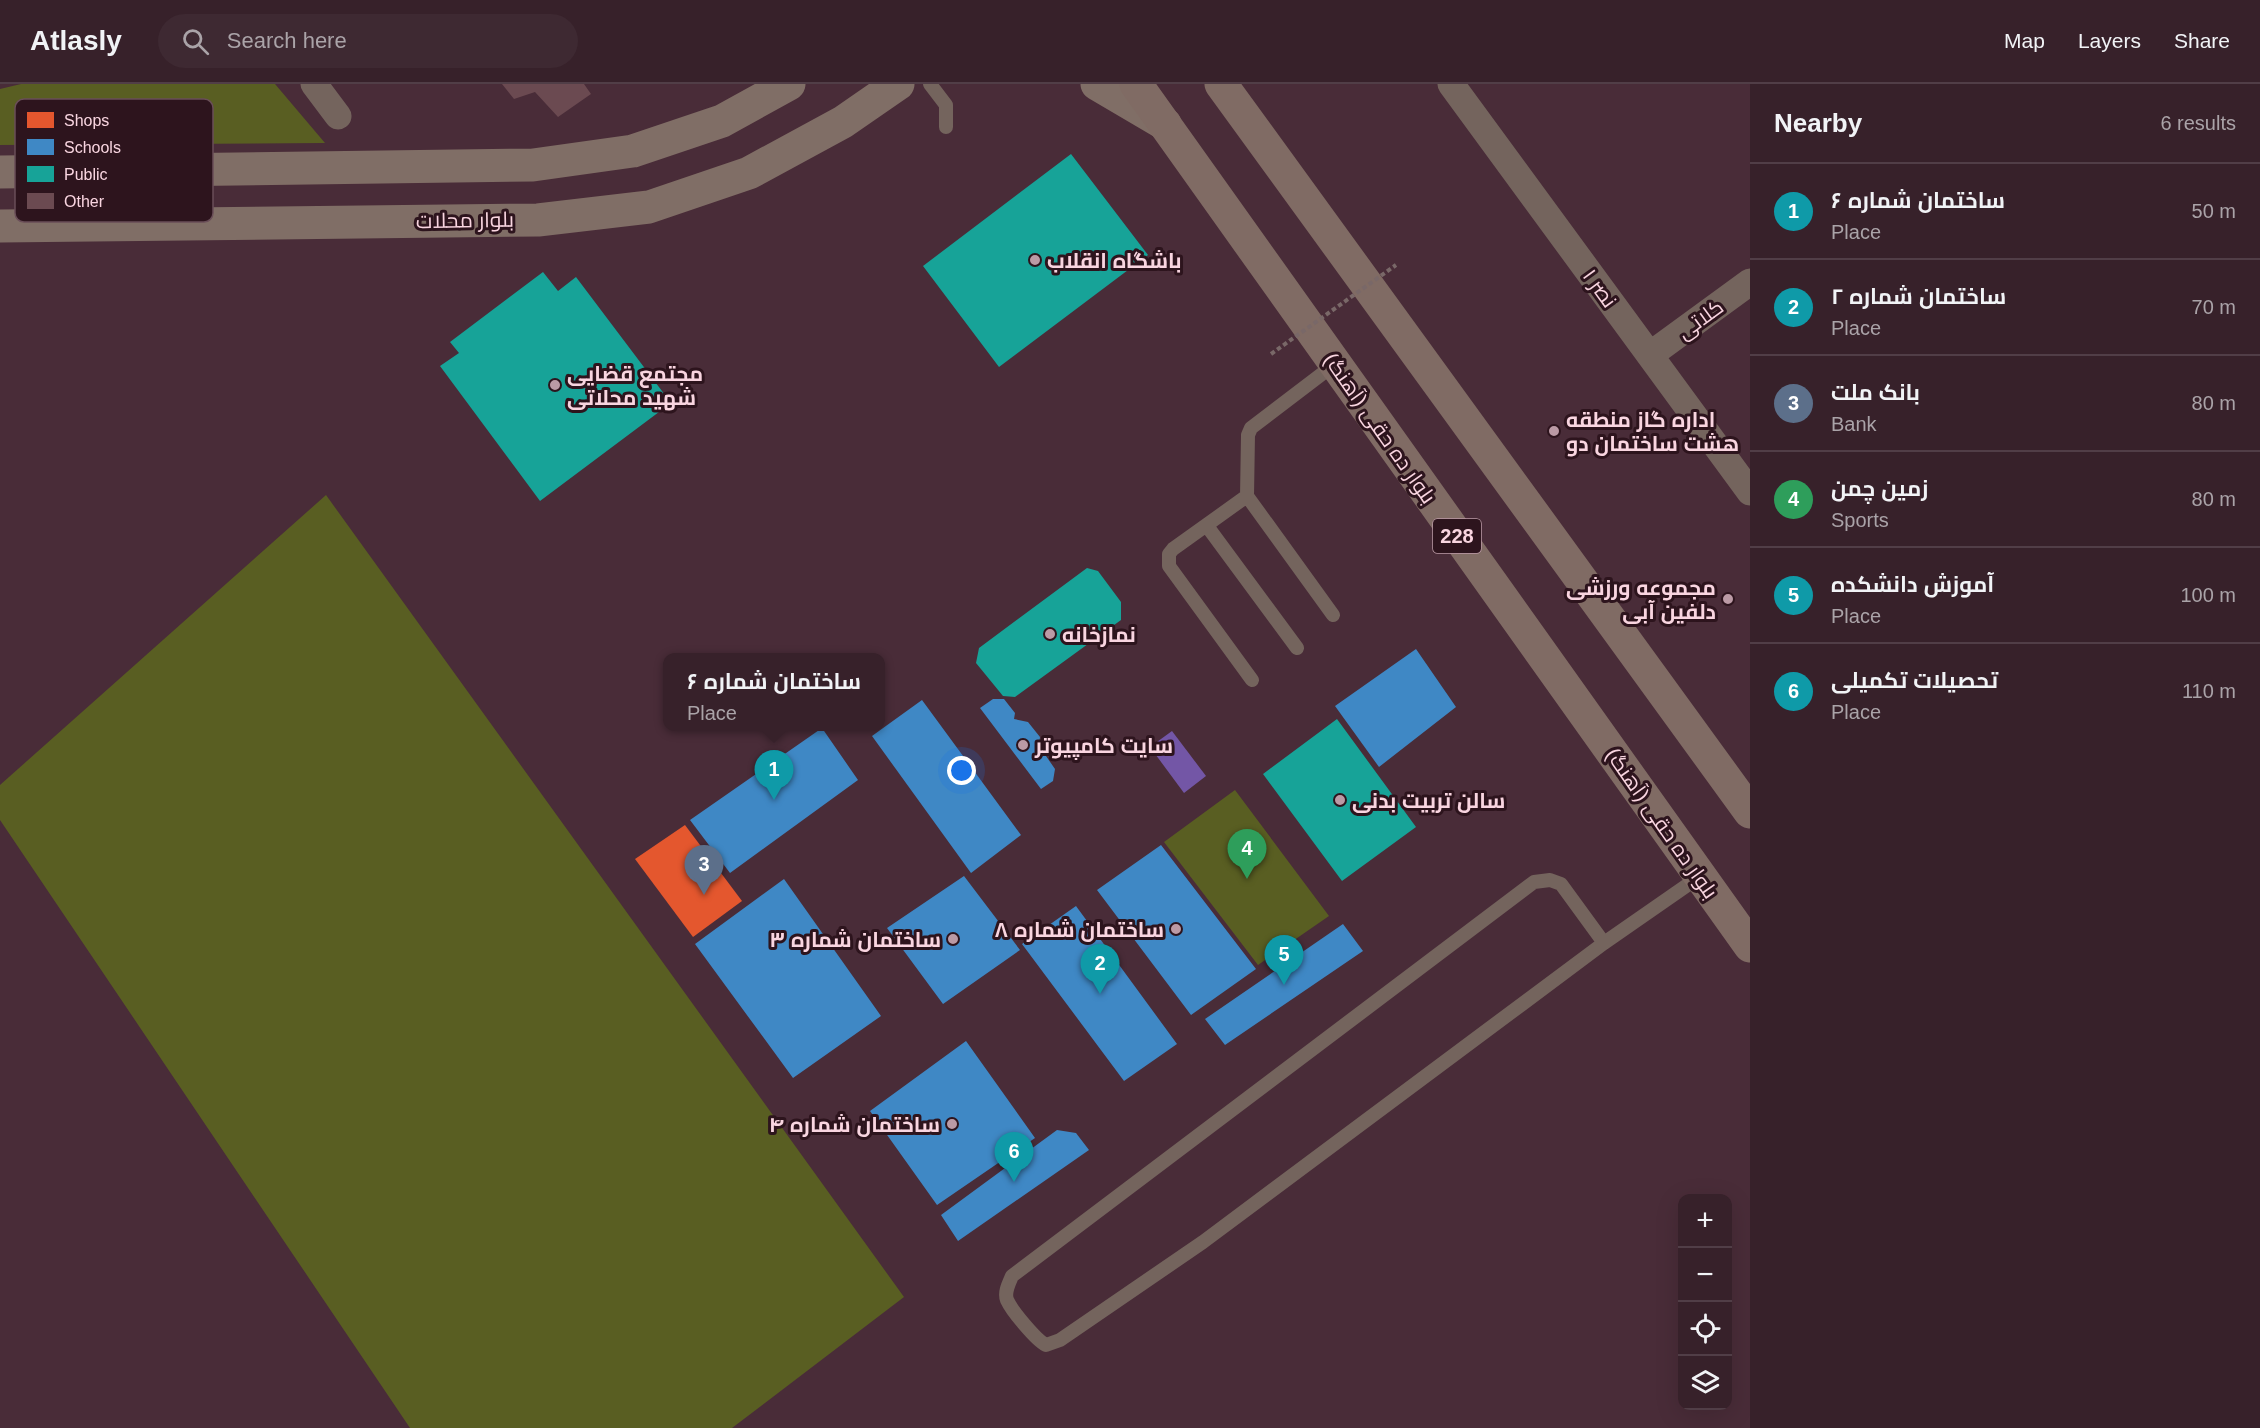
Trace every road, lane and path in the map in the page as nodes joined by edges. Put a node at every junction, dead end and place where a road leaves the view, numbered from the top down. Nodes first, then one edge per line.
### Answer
1 (314, 84) edge
2 (789, 84) edge
3 (898, 84) edge
4 (930, 84) edge
5 (1097, 84) edge
6 (1136, 84) edge
7 (1221, 84) edge
8 (1451, 84) edge
9 (338, 116) dead end
10 (1166, 125) junction
11 (946, 127) dead end
12 (213, 169) edge
13 (0, 172) edge
14 (15, 172) edge
15 (0, 226) edge
16 (1396, 266) dead end
17 (1750, 282) edge
18 (1270, 354) dead end
19 (1650, 355) junction
20 (1335, 364) junction
21 (1750, 492) edge
22 (1247, 496) junction
23 (1207, 526) junction
24 (1333, 615) dead end
25 (1297, 648) dead end
26 (1252, 680) dead end
27 (1750, 812) edge
28 (1699, 877) junction
29 (1604, 943) junction
30 (1750, 946) edge

1 - 9 street
2 - 12 main road
3 - 15 main road, بلوار محلات
4 - 11 lane
5 - 10 main road
6 - 10 main road, بلوار ده حقی (آهنگ) / 228
7 - 27 main road
8 - 19 street, نصر ۱
10 - 20 main road, بلوار ده حقی (آهنگ) / 228
13 - 14 main road
16 - 18 path, bridge
17 - 19 street, کلاتی
19 - 21 street, نصر ۱
20 - 22 lane
20 - 28 main road, بلوار ده حقی (آهنگ) / 228
22 - 23 lane
22 - 24 lane
23 - 25 lane
23 - 26 lane
28 - 29 lane
28 - 30 main road, بلوار ده حقی (آهنگ) / 228
29 - 29 lane

